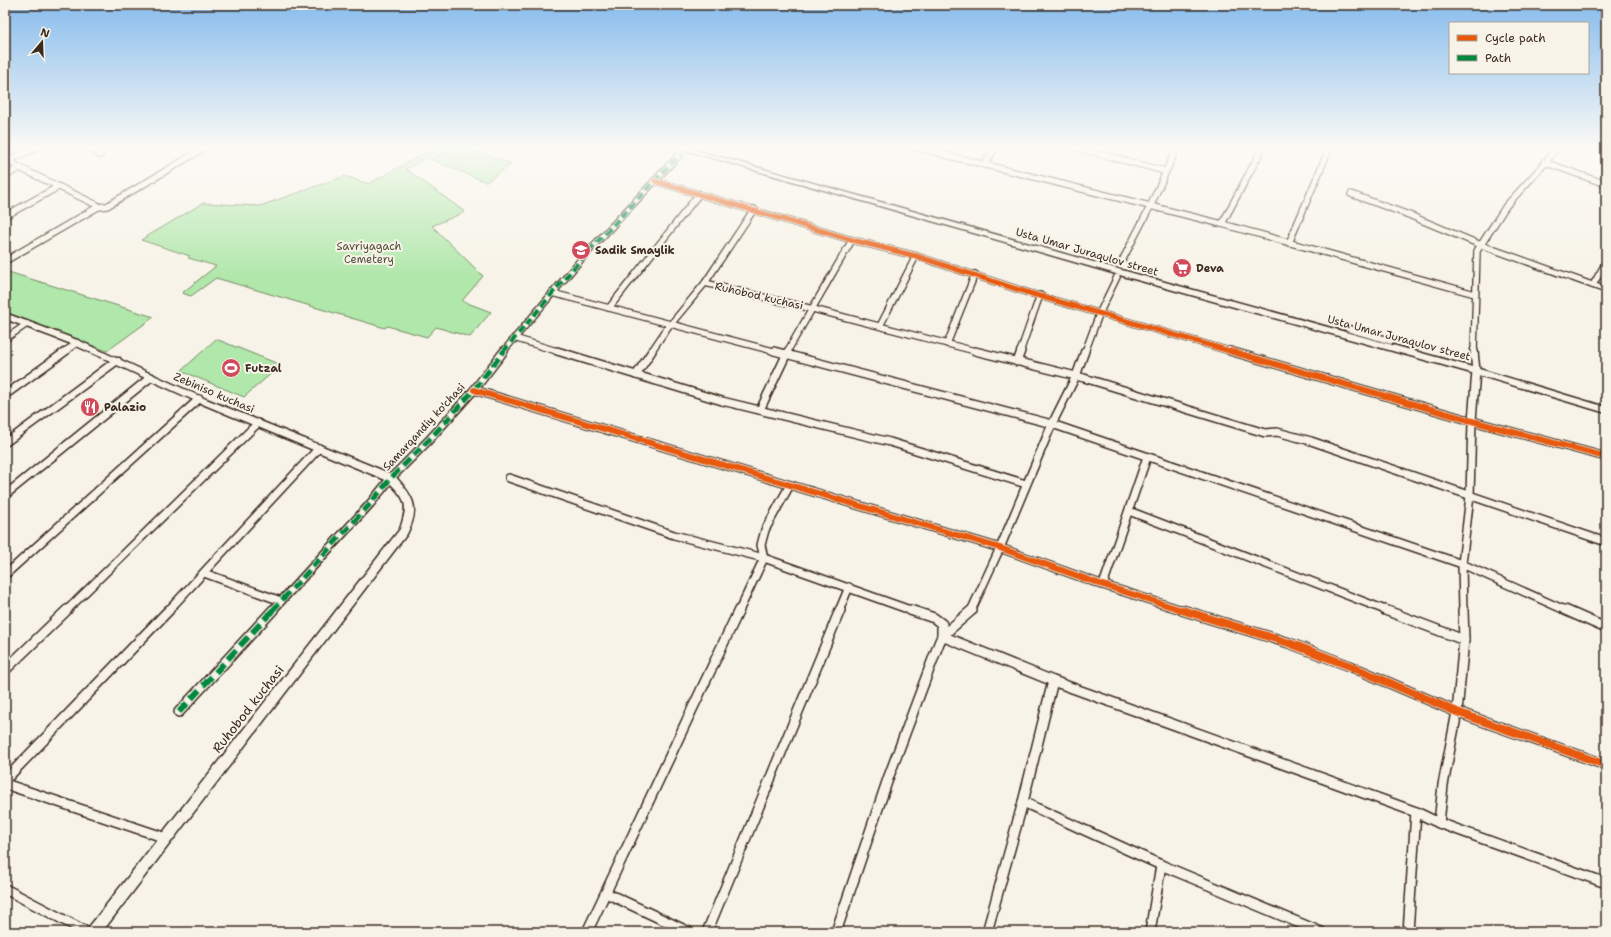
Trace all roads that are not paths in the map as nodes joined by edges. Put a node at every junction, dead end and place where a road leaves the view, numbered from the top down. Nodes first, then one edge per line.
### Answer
1 (51, 191) edge
2 (66, 191) edge
3 (133, 191) edge
4 (646, 191) edge
5 (688, 191) edge
6 (825, 191) edge
7 (851, 191) edge
8 (1086, 191) edge
9 (1157, 191) edge
10 (1240, 191) edge
11 (1312, 191) edge
12 (1519, 191) edge
13 (699, 194) junction
14 (1351, 194) dead end
15 (98, 207) junction
16 (1150, 207) junction
17 (754, 210) junction
18 (5, 216) edge
19 (1222, 224) junction
20 (852, 240) junction
21 (1290, 243) junction
22 (1481, 245) junction
23 (916, 256) junction
24 (1123, 259) dead end
25 (5, 261) edge
26 (1606, 262) edge
27 (975, 274) junction
28 (1117, 277) dead end
29 (704, 283) junction
30 (1593, 285) junction
31 (1606, 290) edge
32 (552, 293) junction
33 (1475, 294) junction
34 (1040, 295) junction
35 (609, 308) junction
36 (813, 309) junction
37 (1100, 312) junction
38 (5, 316) edge
39 (27, 324) junction
40 (670, 324) junction
41 (880, 326) junction
42 (514, 338) junction
43 (5, 339) edge
44 (77, 343) junction
45 (947, 344) junction
46 (786, 354) junction
47 (117, 360) junction
48 (1017, 362) junction
49 (1476, 369) junction
50 (636, 374) junction
51 (1076, 376) junction
52 (151, 377) junction
53 (474, 390) junction
54 (5, 395) edge
55 (199, 399) junction
56 (1606, 404) edge
57 (760, 410) junction
58 (1606, 410) edge
59 (1472, 421) junction
60 (258, 424) junction
61 (1052, 424) junction
62 (5, 444) edge
63 (319, 448) junction
64 (1147, 457) junction
65 (1606, 457) edge
66 (391, 478) junction
67 (509, 478) dead end
68 (1026, 484) junction
69 (790, 485) junction
70 (5, 494) edge
71 (1470, 496) junction
72 (409, 498) joint
73 (1128, 511) junction
74 (1606, 542) edge
75 (1000, 548) junction
76 (764, 558) junction
77 (1462, 564) junction
78 (204, 573) junction
79 (5, 575) edge
80 (1103, 585) junction
81 (849, 587) junction
82 (281, 601) junction
83 (1606, 628) edge
84 (942, 636) junction
85 (1464, 640) junction
86 (5, 670) edge
87 (1052, 681) junction
88 (179, 712) dead end
89 (1456, 712) junction
90 (1606, 765) edge
91 (5, 780) edge
92 (5, 784) edge
93 (1023, 802) junction
94 (1416, 812) junction
95 (1439, 823) junction
96 (166, 838) junction
97 (1161, 866) junction
98 (1606, 883) edge
99 (5, 889) edge
100 (606, 893) junction
101 (1316, 931) edge
102 (87, 932) edge
103 (94, 932) edge
104 (587, 932) edge
105 (689, 932) edge
106 (707, 932) edge
107 (836, 932) edge
108 (987, 932) edge
109 (1150, 932) edge
110 (1408, 932) edge

1 - 18 street
2 - 15 street
3 - 15 street
4 - 32 street, Samarqandiy ko'chasi
5 - 13 street
6 - 49 main road, Usta Umar Juraqulov street
7 - 49 main road, Usta Umar Juraqulov street
8 - 16 street
9 - 16 street
10 - 19 street
11 - 21 street
12 - 22 street
13 - 17 street
13 - 35 street
14 - 22 street
15 - 25 street
16 - 19 street
16 - 24 street
17 - 20 street
17 - 29 street
19 - 21 street
20 - 23 street
20 - 36 street
21 - 33 street
22 - 30 street
22 - 33 street
23 - 27 street
23 - 41 street
26 - 30 street
27 - 34 street
27 - 45 street
28 - 37 street
29 - 36 street, Ruhobod kuchasi
29 - 40 street
30 - 31 street
32 - 35 street
32 - 42 street, Samarqandiy ko'chasi
33 - 49 street
34 - 37 street
34 - 48 street
35 - 40 street
36 - 41 street, Ruhobod kuchasi
36 - 46 street
37 - 51 street
37 - 59 street
38 - 39 street, Zebiniso kuchasi
39 - 43 street
39 - 44 street, Zebiniso kuchasi
40 - 46 street
40 - 50 street
41 - 45 street, Ruhobod kuchasi
42 - 50 street
42 - 53 street, Samarqandiy ko'chasi
44 - 47 street, Zebiniso kuchasi
44 - 54 street
45 - 48 street, Ruhobod kuchasi
46 - 57 street
46 - 61 street
47 - 52 street, Zebiniso kuchasi
47 - 62 street
48 - 51 street, Ruhobod kuchasi
49 - 56 main road, Usta Umar Juraqulov street
49 - 58 main road, Usta Umar Juraqulov street
49 - 59 street
50 - 57 street
51 - 61 street
51 - 71 street, Ruhobod kuchasi
52 - 55 street, Zebiniso kuchasi
52 - 70 street
53 - 66 street, Samarqandiy ko'chasi
53 - 69 street
55 - 60 street, Zebiniso kuchasi
55 - 79 street
57 - 68 street
59 - 65 street
59 - 71 street
60 - 63 street, Zebiniso kuchasi
60 - 86 street
61 - 64 street
61 - 68 street
63 - 66 street, Zebiniso kuchasi
63 - 78 street
64 - 73 street
64 - 77 street
66 - 72 street, Zebiniso kuchasi
66 - 82 street, Samarqandiy ko'chasi
67 - 76 street
68 - 75 street
69 - 75 street
69 - 76 street
71 - 74 street, Ruhobod kuchasi
71 - 77 street
72 - 96 street, Ruhobod kuchasi
73 - 80 street
73 - 85 street
75 - 80 street
75 - 84 street
76 - 81 street
76 - 100 street
77 - 83 street
77 - 85 street
78 - 82 street
78 - 91 street
80 - 89 street
81 - 84 street
81 - 106 street
82 - 88 street, Samarqandiy ko'chasi
84 - 87 street
84 - 107 street
85 - 89 street
87 - 93 street
87 - 94 street
89 - 90 street
89 - 95 street
92 - 96 street
93 - 97 street
93 - 108 street
94 - 95 street
94 - 110 street
95 - 98 street
96 - 103 street, Ruhobod kuchasi
97 - 101 street
97 - 109 street
99 - 102 street
100 - 104 street
100 - 105 street

